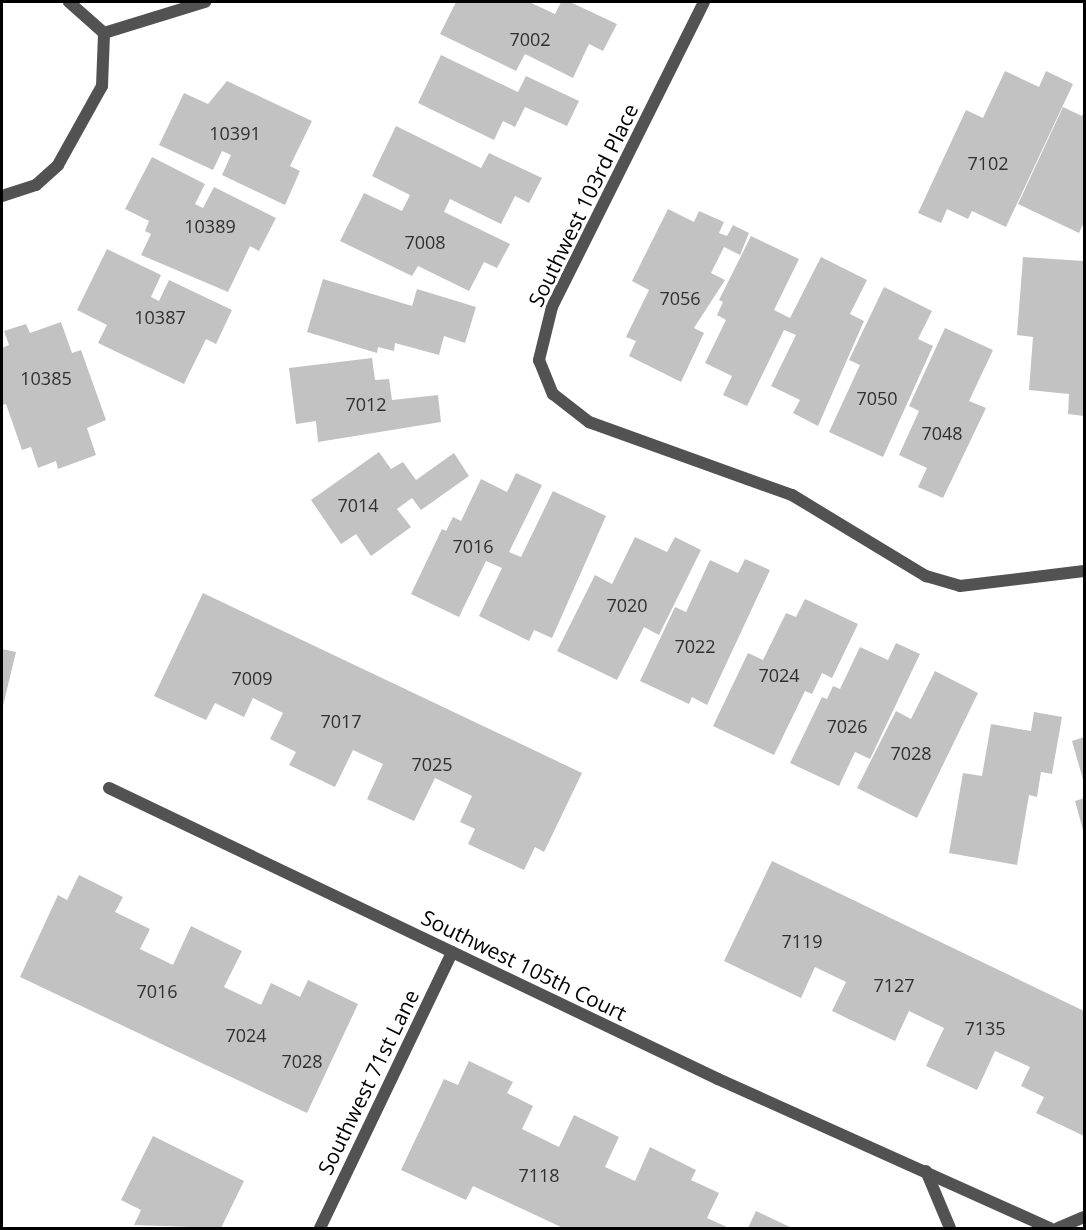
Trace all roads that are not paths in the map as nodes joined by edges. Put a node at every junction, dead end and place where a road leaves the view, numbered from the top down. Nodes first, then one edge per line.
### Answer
1 (69, 2) edge
2 (205, 2) edge
3 (704, 2) edge
4 (104, 33) junction
5 (2, 196) edge
6 (1084, 571) edge
7 (109, 788) dead end
8 (452, 952) junction
9 (926, 1171) junction
10 (1084, 1217) edge
11 (320, 1228) edge
12 (950, 1228) edge
13 (1050, 1228) edge
14 (1058, 1228) edge

1 - 4 street
2 - 4 street
3 - 6 street, Southwest 103rd Place
4 - 5 street
7 - 8 street, Southwest 105th Court
8 - 9 street, Southwest 105th Court
8 - 11 street, Southwest 71st Lane
9 - 12 street
9 - 13 street, Southwest 105th Court
10 - 14 street

